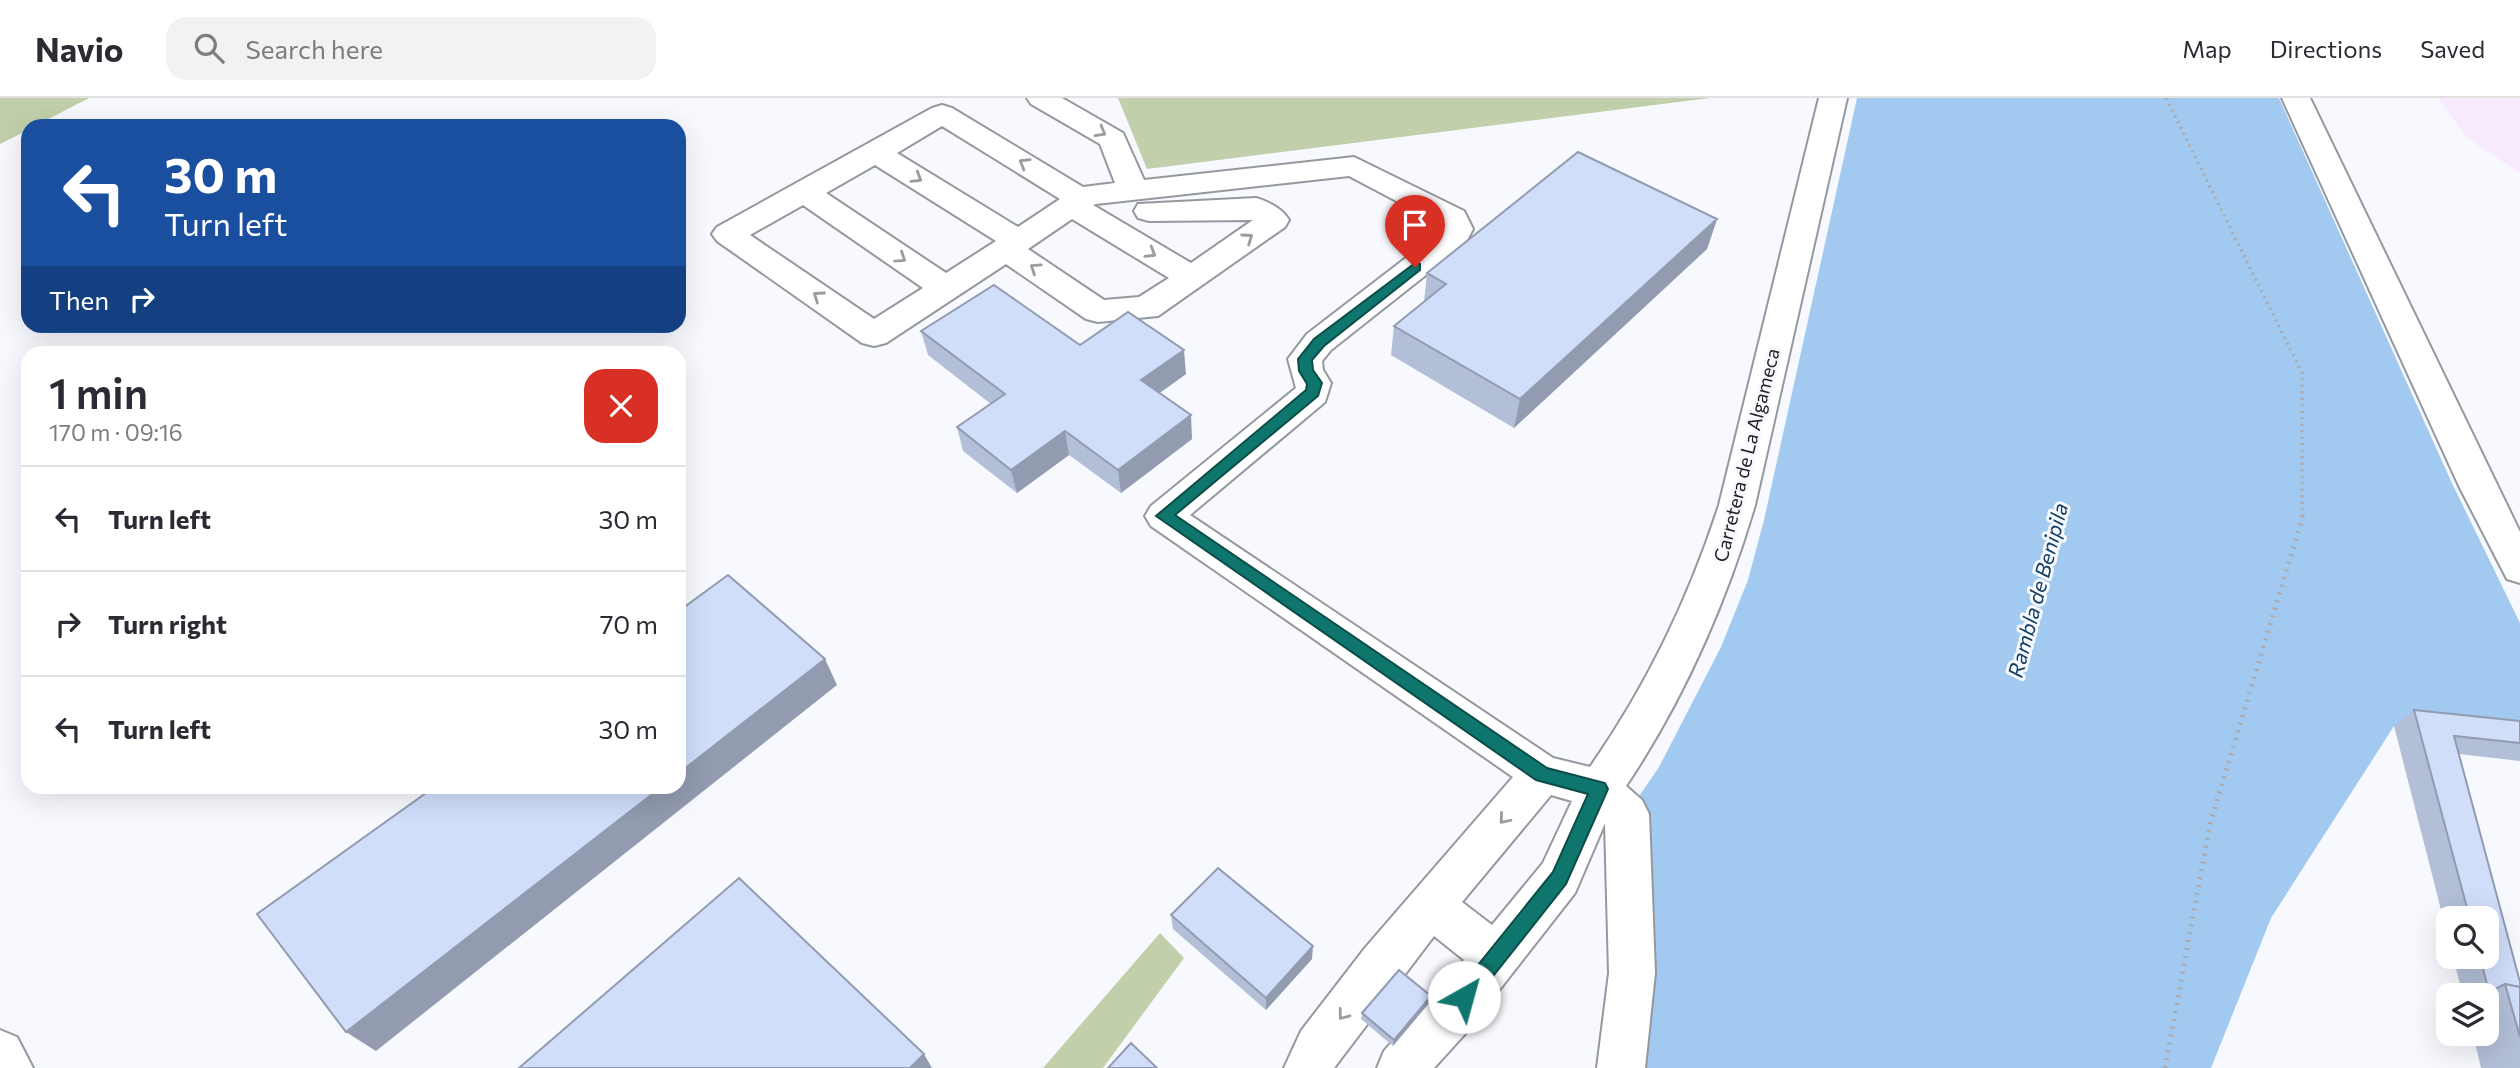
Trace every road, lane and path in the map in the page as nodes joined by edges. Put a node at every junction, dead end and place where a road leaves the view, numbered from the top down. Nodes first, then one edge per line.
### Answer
1 (969, 98) edge
2 (1041, 98) edge
3 (1833, 98) edge
4 (2166, 98) edge
5 (2296, 98) edge
6 (942, 114) junction
7 (876, 153) junction
8 (1133, 190) junction
9 (804, 192) junction
10 (1077, 202) junction
11 (1114, 231) junction
12 (1012, 245) junction
13 (1192, 278) junction
14 (946, 288) junction
15 (2520, 568) edge
16 (1542, 774) junction
17 (1599, 789) junction
18 (1430, 906) junction
19 (1496, 956) junction
20 (0, 1054) edge
21 (9, 1068) edge
22 (1308, 1068) edge
23 (1401, 1068) edge
24 (1621, 1068) edge
25 (2165, 1068) edge

1 - 6 street
2 -> 8 street
3 - 17 street, Carretera de La Algameca
4 - 25 path
5 - 15 street
6 - 7 street
10 -> 6 street
7 - 9 street
7 -> 12 street
8 - 10 street
8 - 16 street
9 -> 14 street
14 -> 9 street
10 - 11 street
10 - 12 street
11 -> 13 street
13 -> 11 street
13 -> 12 street
12 - 14 street
16 - 17 street
16 -> 18 street
17 - 19 street, Carretera de La Algameca
17 - 24 street
18 - 19 street
18 -> 22 street
19 - 23 street, Carretera de La Algameca
20 - 21 street

